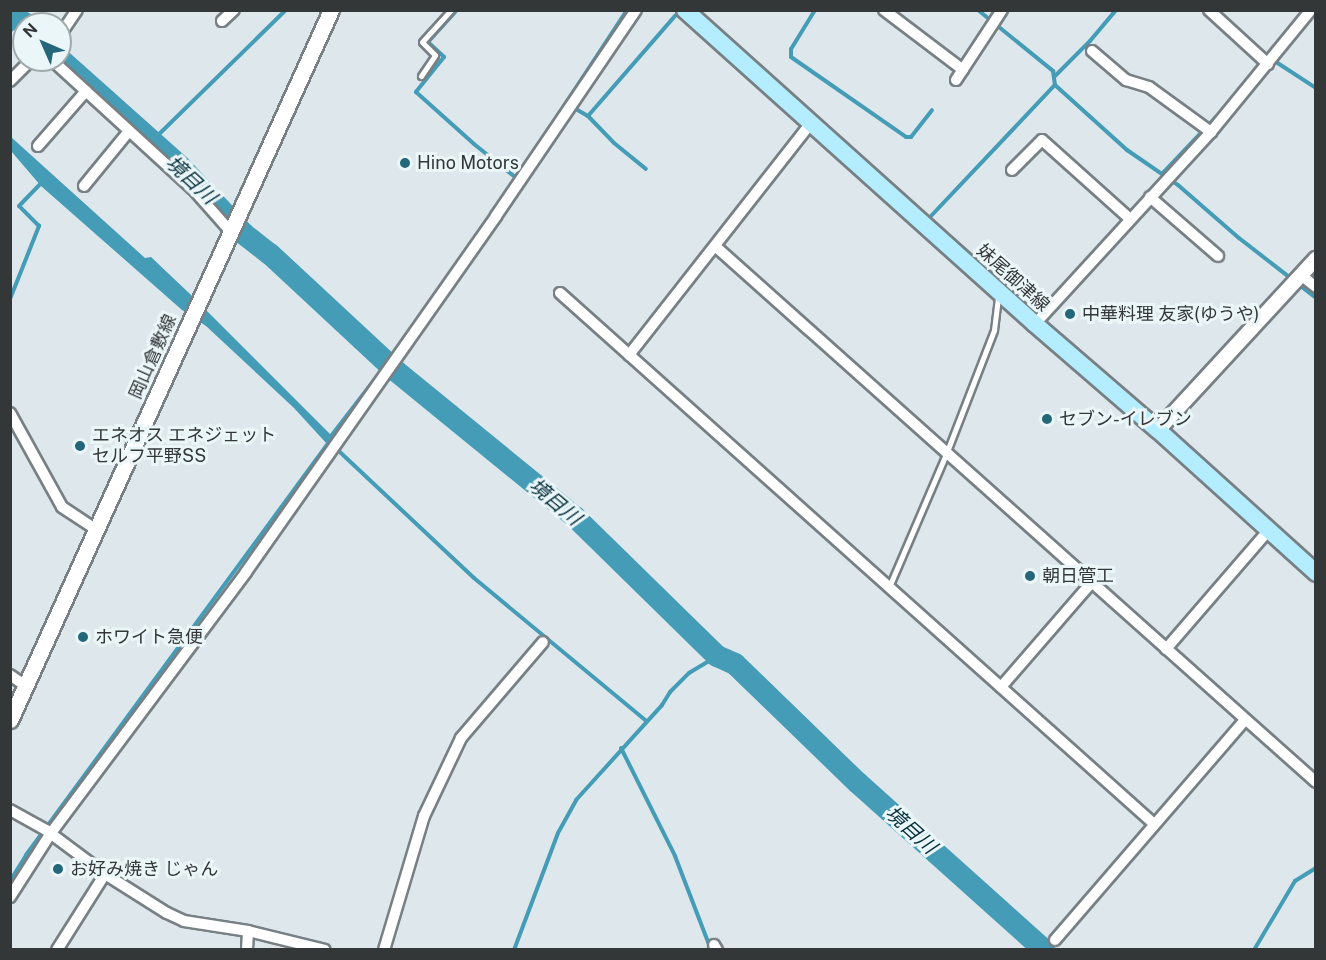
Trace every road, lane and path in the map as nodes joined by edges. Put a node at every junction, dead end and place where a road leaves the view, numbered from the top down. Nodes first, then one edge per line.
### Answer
1 (234, 10) edge
2 (331, 10) edge
3 (451, 10) edge
4 (636, 10) edge
5 (685, 10) edge
6 (884, 10) edge
7 (1209, 10) edge
8 (1311, 10) edge
9 (996, 19) edge
10 (222, 21) dead end
11 (1092, 51) dead end
12 (1268, 60) junction
13 (963, 70) junction
14 (65, 72) edge
15 (421, 76) dead end
16 (956, 80) dead end
17 (86, 91) junction
18 (812, 123) junction
19 (1207, 129) junction
20 (129, 131) junction
21 (38, 146) dead end
22 (1012, 170) dead end
23 (84, 186) dead end
24 (1150, 197) junction
25 (1130, 219) junction
26 (231, 232) junction
27 (715, 246) junction
28 (1218, 256) dead end
29 (1316, 259) edge
30 (1297, 279) junction
31 (1316, 287) edge
32 (998, 290) junction
33 (560, 293) dead end
34 (1035, 324) junction
35 (629, 355) junction
36 (10, 413) edge
37 (1158, 430) junction
38 (946, 454) junction
39 (97, 530) junction
40 (1268, 531) junction
41 (1316, 573) edge
42 (1091, 583) junction
43 (889, 587) junction
44 (543, 642) dead end
45 (1166, 649) junction
46 (10, 675) edge
47 (26, 686) junction
48 (1000, 687) junction
49 (10, 720) edge
50 (1245, 720) junction
51 (1316, 782) edge
52 (10, 810) edge
53 (1154, 824) junction
54 (46, 830) junction
55 (105, 874) junction
56 (10, 897) edge
57 (248, 931) junction
58 (1055, 940) dead end
59 (57, 950) edge
60 (246, 950) edge
61 (325, 950) edge
62 (384, 950) edge

1 - 10 street
2 - 26 main road, 岡山倉敷線
3 - 15 lane
4 - 54 street
5 - 18 main road, 妹尾御津線
6 - 13 street
7 - 12 street
8 - 12 street
9 - 13 street
11 - 19 street
12 - 19 street
13 - 16 street
14 - 17 street
17 - 20 street
17 - 21 street
18 - 27 street
18 - 32 main road, 妹尾御津線
19 - 24 street
20 - 23 street
20 - 26 street
22 - 25 street
24 - 25 street
24 - 28 street
25 - 34 street
26 - 39 main road, 岡山倉敷線
27 - 35 street
27 - 38 street
29 - 30 street
30 - 31 street
30 - 37 street
32 - 34 main road, 妹尾御津線
32 - 38 lane
33 - 35 street
34 - 37 main road, 妹尾御津線
35 - 43 street
36 - 39 street
37 - 40 main road, 妹尾御津線
38 - 42 street
38 - 43 lane
39 - 47 main road, 岡山倉敷線
40 - 41 main road, 妹尾御津線
40 - 45 street
42 - 45 street
42 - 48 street
43 - 48 street
44 - 62 street
45 - 50 street
46 - 47 street
47 - 49 main road, 岡山倉敷線
48 - 53 street
50 - 51 street
50 - 53 street
52 - 54 street
53 - 58 street
54 - 55 street
54 - 56 street
55 - 57 street
55 - 59 street
57 - 60 street
57 - 61 street

